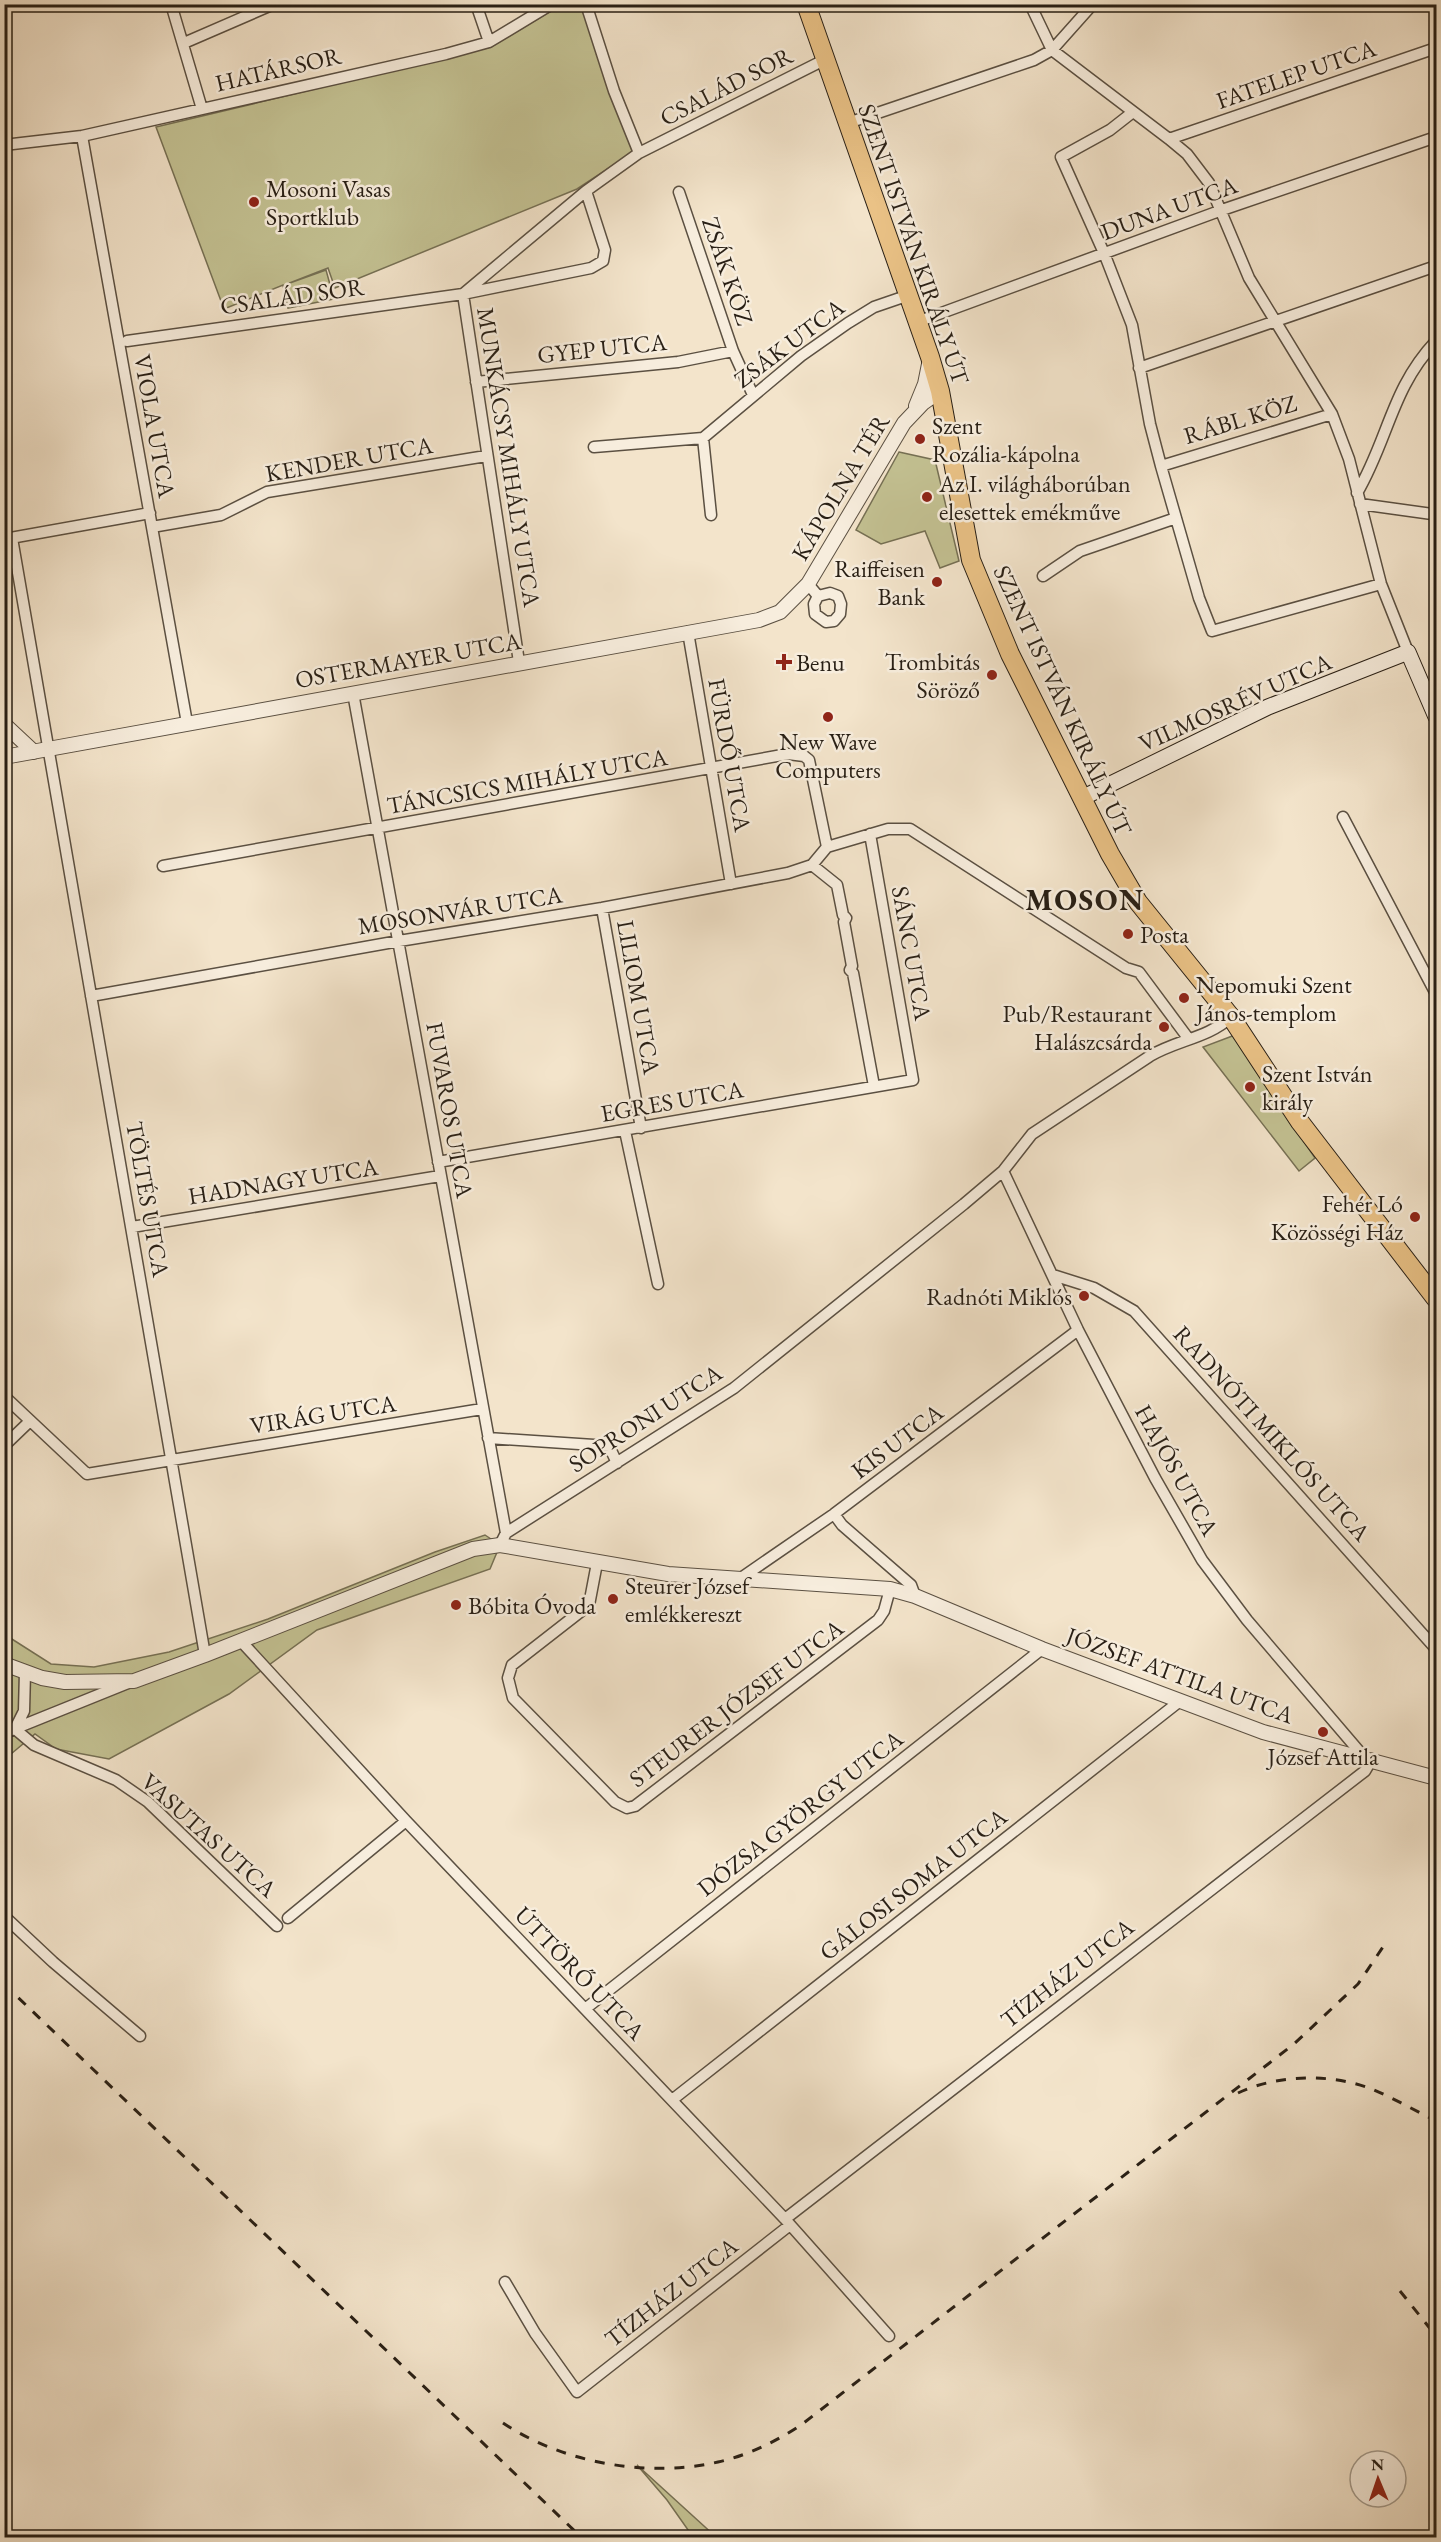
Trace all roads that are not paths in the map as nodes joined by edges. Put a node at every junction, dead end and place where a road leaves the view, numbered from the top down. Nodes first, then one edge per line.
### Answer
1 (171, 4) edge
2 (274, 4) edge
3 (476, 4) edge
4 (552, 4) edge
5 (586, 4) edge
6 (806, 4) edge
7 (1030, 4) edge
8 (1092, 4) edge
9 (489, 42) junction
10 (184, 43) junction
11 (1437, 48) edge
12 (1052, 50) junction
13 (826, 59) junction
14 (202, 109) junction
15 (1133, 112) junction
16 (848, 123) junction
17 (82, 136) junction
18 (1437, 137) edge
19 (1169, 139) junction
20 (4, 145) edge
21 (639, 153) junction
22 (586, 191) junction
23 (679, 192) dead end
24 (1222, 210) junction
25 (1104, 253) junction
26 (1437, 266) edge
27 (463, 294) junction
28 (909, 295) junction
29 (1275, 321) junction
30 (917, 322) junction
31 (127, 341) dead end
32 (1437, 341) edge
33 (733, 351) junction
34 (930, 357) junction
35 (1139, 368) junction
36 (476, 382) junction
37 (940, 391) junction
38 (753, 395) junction
39 (912, 414) junction
40 (1332, 414) junction
41 (703, 438) junction
42 (594, 447) dead end
43 (486, 456) junction
44 (1161, 466) junction
45 (1359, 498) junction
46 (150, 513) junction
47 (1431, 514) dead end
48 (711, 515) dead end
49 (1176, 518) junction
50 (152, 527) junction
51 (8, 538) edge
52 (1043, 576) dead end
53 (808, 584) junction
54 (1381, 584) junction
55 (818, 596) junction
56 (688, 632) junction
57 (1408, 652) junction
58 (519, 662) junction
59 (353, 693) junction
60 (1437, 717) edge
61 (187, 723) junction
62 (4, 724) edge
63 (40, 751) junction
64 (4, 757) edge
65 (711, 770) junction
66 (1082, 798) junction
67 (1343, 817) dead end
68 (378, 828) junction
69 (870, 834) junction
70 (827, 847) junction
71 (812, 865) junction
72 (163, 866) dead end
73 (730, 884) junction
74 (602, 908) junction
75 (399, 941) junction
76 (1437, 994) edge
77 (91, 996) junction
78 (1231, 1017) junction
79 (1188, 1038) junction
80 (913, 1080) joint
81 (874, 1086) junction
82 (641, 1128) junction
83 (625, 1131) junction
84 (438, 1162) junction
85 (1003, 1171) junction
86 (440, 1176) junction
87 (132, 1227) junction
88 (1053, 1275) junction
89 (658, 1284) dead end
90 (1437, 1299) edge
91 (1078, 1330) junction
92 (4, 1396) edge
93 (482, 1409) junction
94 (30, 1421) junction
95 (488, 1438) junction
96 (4, 1446) edge
97 (170, 1460) junction
98 (617, 1463) junction
99 (834, 1514) junction
100 (503, 1539) junction
101 (597, 1563) junction
102 (738, 1580) junction
103 (890, 1589) junction
104 (915, 1596) junction
105 (240, 1640) junction
106 (1042, 1649) junction
107 (1437, 1649) edge
108 (206, 1655) junction
109 (4, 1664) edge
110 (25, 1672) junction
111 (134, 1681) junction
112 (1180, 1701) junction
113 (10, 1731) edge
114 (1368, 1758) junction
115 (1437, 1778) edge
116 (406, 1821) junction
117 (4, 1916) edge
118 (288, 1918) dead end
119 (277, 1926) dead end
120 (585, 2009) junction
121 (140, 2036) dead end
122 (672, 2100) junction
123 (788, 2222) junction
124 (506, 2282) dead end
125 (889, 2336) dead end

1 - 10 street
2 - 10 street
3 - 9 street
4 - 9 street, HATÁRSOR
5 - 21 street
6 - 13 main road, SZENT ISTVÁN KIRÁLY ÚT
7 - 12 street
8 - 12 street
9 - 14 street, HATÁRSOR
10 - 14 street
11 - 19 street, FATELEP UTCA
12 - 15 street
12 - 16 street
13 - 16 main road, SZENT ISTVÁN KIRÁLY ÚT
13 - 21 street, CSALÁD SOR
14 - 17 street, HATÁRSOR
15 - 19 street
15 - 25 street
16 - 28 main road, SZENT ISTVÁN KIRÁLY ÚT
17 - 20 street, HATÁRSOR
17 - 46 street, VIOLA UTCA
18 - 24 street, DUNA UTCA
19 - 24 street
21 - 22 street, CSALÁD SOR
22 - 27 street, CSALÁD SOR
22 - 27 street, CSALÁD SOR
23 - 33 street, ZSÁK KÖZ
24 - 25 street, DUNA UTCA
24 - 29 street
25 - 30 street, DUNA UTCA
25 - 35 street
26 - 29 street
27 - 31 street, CSALÁD SOR
27 - 36 street, MUNKÁCSY MIHÁLY UTCA
28 - 30 main road, SZENT ISTVÁN KIRÁLY ÚT
28 - 38 street, ZSÁK UTCA
29 - 35 street
29 - 40 street
30 - 34 main road, SZENT ISTVÁN KIRÁLY ÚT
32 - 45 street
33 - 36 street, GYEP UTCA
33 - 38 street, ZSÁK KÖZ
34 - 37 main road, SZENT ISTVÁN KIRÁLY ÚT
34 - 39 street, KÁPOLNA TÉR
35 - 44 street
36 - 43 street, MUNKÁCSY MIHÁLY UTCA
37 - 39 street, KÁPOLNA TÉR
37 - 66 main road, SZENT ISTVÁN KIRÁLY ÚT
38 - 41 street, ZSÁK UTCA
39 - 53 street, KÁPOLNA TÉR
40 - 44 street, RÁBL KÖZ
40 - 45 street
41 - 42 street
41 - 48 street
43 - 50 street, KENDER UTCA
43 - 58 street, MUNKÁCSY MIHÁLY UTCA
44 - 49 street
45 - 47 street
45 - 54 street
46 - 50 street, VIOLA UTCA
46 - 51 street
49 - 52 street
49 - 54 street
50 - 61 street, VIOLA UTCA
51 - 63 street, TÖLTÉS UTCA
53 - 55 street
53 - 56 street, OSTERMAYER UTCA
54 - 57 street
55 - 55 street
56 - 58 street, OSTERMAYER UTCA
56 - 65 street, FÜRDŐ UTCA
57 - 60 main road
57 - 66 main road, VILMOSRÉV UTCA
58 - 59 street, OSTERMAYER UTCA
59 - 61 street, OSTERMAYER UTCA
59 - 68 street, FUVAROS UTCA
61 - 63 street, OSTERMAYER UTCA
62 - 63 street
63 - 64 street, OSTERMAYER UTCA
63 - 77 street, TÖLTÉS UTCA
65 - 68 street, TÁNCSICS MIHÁLY UTCA
65 - 70 street, TÁNCSICS MIHÁLY UTCA
65 - 73 street, FÜRDŐ UTCA
66 - 78 main road, SZENT ISTVÁN KIRÁLY ÚT
67 - 76 street
68 - 72 street, TÁNCSICS MIHÁLY UTCA
68 - 75 street, FUVAROS UTCA
69 - 70 street
69 - 79 street
69 - 80 street, SÁNC UTCA
70 - 71 street
71 - 73 street, MOSONVÁR UTCA
71 - 81 street
73 - 74 street, MOSONVÁR UTCA
74 - 75 street, MOSONVÁR UTCA
74 - 82 street, LILIOM UTCA
75 - 77 street, MOSONVÁR UTCA
75 - 84 street, FUVAROS UTCA
77 - 87 street, TÖLTÉS UTCA
78 - 79 street, SOPRONI UTCA
78 - 90 main road, SZENT ISTVÁN KIRÁLY ÚT
79 - 85 street, SOPRONI UTCA
80 - 81 street, EGRES UTCA
81 - 82 street, EGRES UTCA
82 - 83 street, EGRES UTCA
83 - 84 street, EGRES UTCA
83 - 89 street
84 - 86 street, FUVAROS UTCA
85 - 88 street, HAJÓS UTCA
85 - 98 street, SOPRONI UTCA
86 - 87 street, HADNAGY UTCA
86 - 93 street, FUVAROS UTCA
87 - 97 street, TÖLTÉS UTCA
88 - 91 street, HAJÓS UTCA
88 - 107 street, RADNÓTI MIKLÓS UTCA
91 - 99 street, KIS UTCA
91 - 114 street, HAJÓS UTCA
92 - 94 street
93 - 95 street, FUVAROS UTCA
93 - 97 street, VIRÁG UTCA
94 - 96 street
94 - 97 street, VIRÁG UTCA
95 - 98 street
95 - 100 street, FUVAROS UTCA
97 - 108 street, TÖLTÉS UTCA
98 - 100 street, SOPRONI UTCA
99 - 102 street, KIS UTCA
99 - 104 street, JÓZSEF ATTILA UTCA
100 - 101 street, JÓZSEF ATTILA UTCA
100 - 105 street, SOPRONI UTCA
101 - 102 street, JÓZSEF ATTILA UTCA
101 - 103 street, STEURER JÓZSEF UTCA
102 - 103 street, JÓZSEF ATTILA UTCA
103 - 104 street, JÓZSEF ATTILA UTCA
104 - 106 street, JÓZSEF ATTILA UTCA
105 - 108 street, SOPRONI UTCA
105 - 116 street, ÚTTÖRŐ UTCA
106 - 112 street, JÓZSEF ATTILA UTCA
106 - 120 street, DÓZSA GYÖRGY UTCA
108 - 111 street, SOPRONI UTCA
109 - 110 street, SOPRONI UTCA
110 - 111 street, SOPRONI UTCA
110 - 113 street
111 - 113 street
112 - 114 street, JÓZSEF ATTILA UTCA
112 - 122 street, GÁLOSI SOMA UTCA
113 - 119 street, VASUTAS UTCA
114 - 115 street, JÓZSEF ATTILA UTCA
114 - 123 street, TÍZHÁZ UTCA
116 - 118 street, VASUTAS UTCA
116 - 120 street, ÚTTÖRŐ UTCA
117 - 121 street
120 - 122 street, ÚTTÖRŐ UTCA
122 - 123 street, ÚTTÖRŐ UTCA
123 - 124 street, TÍZHÁZ UTCA
123 - 125 street, ÚTTÖRŐ UTCA

